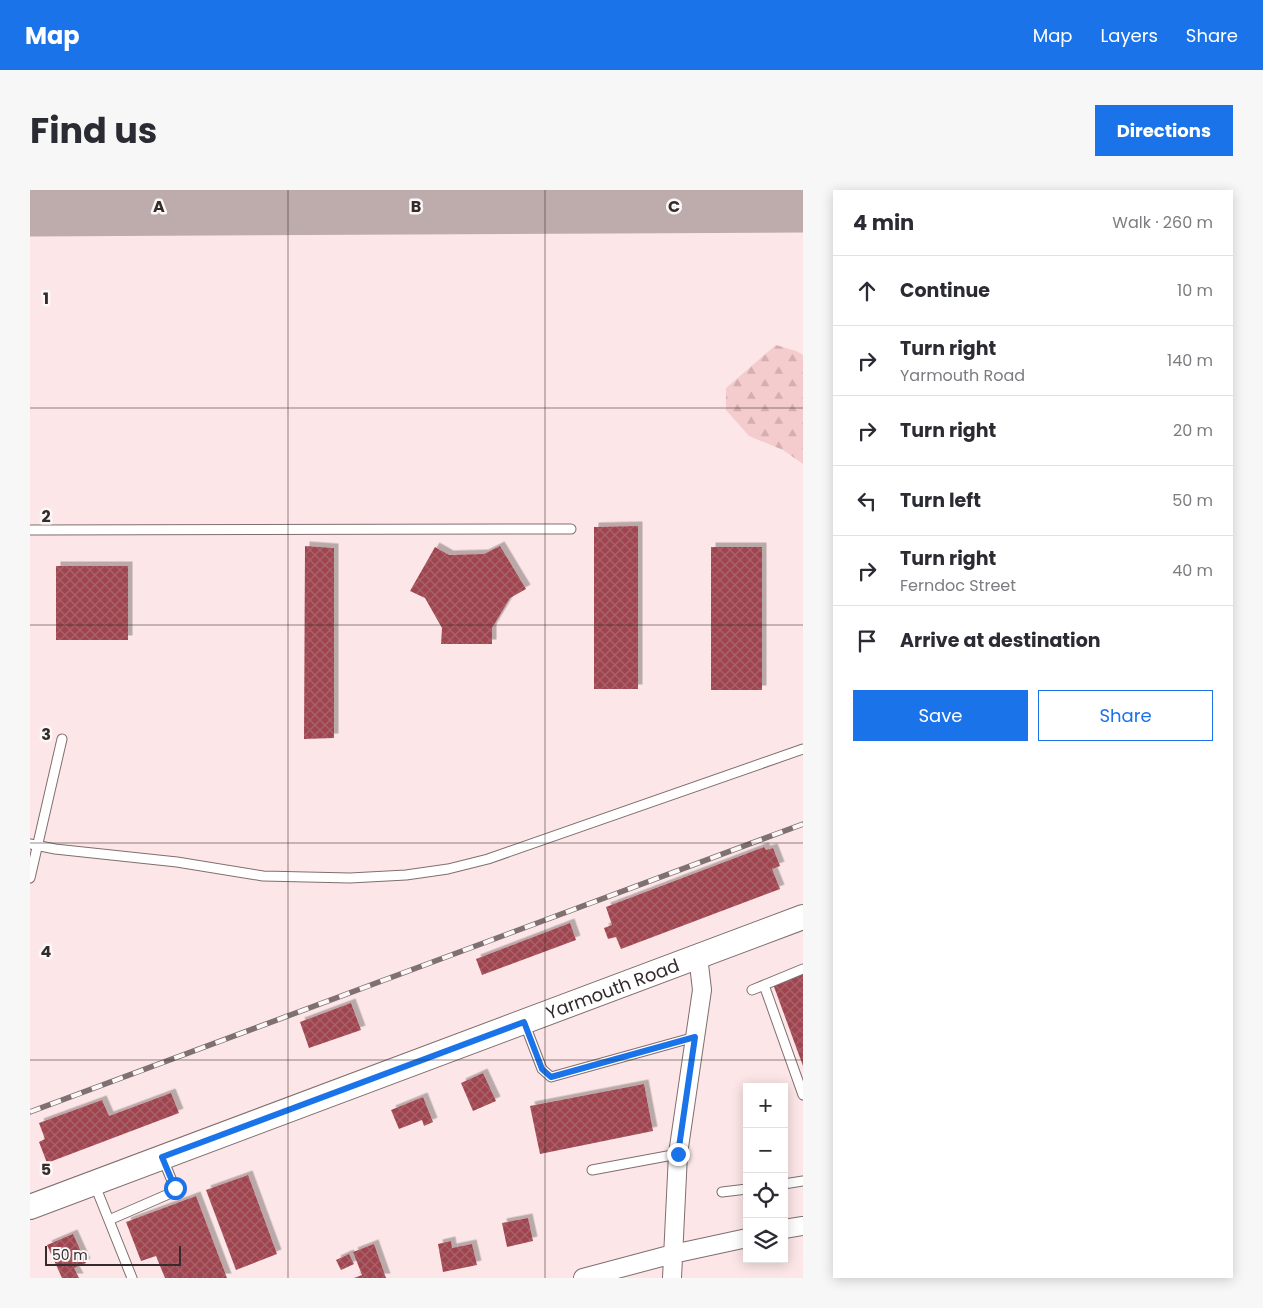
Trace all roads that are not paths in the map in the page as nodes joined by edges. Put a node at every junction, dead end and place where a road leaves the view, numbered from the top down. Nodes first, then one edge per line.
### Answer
1 (570, 529) dead end
2 (30, 530) edge
3 (62, 739) dead end
4 (803, 749) edge
5 (34, 845) edge
6 (30, 878) edge
7 (803, 917) edge
8 (698, 956) junction
9 (803, 969) edge
10 (764, 985) junction
11 (752, 990) dead end
12 (524, 1022) junction
13 (695, 1037) junction
14 (803, 1095) edge
15 (678, 1154) junction
16 (162, 1157) junction
17 (592, 1170) dead end
18 (803, 1181) edge
19 (94, 1183) junction
20 (788, 1183) edge
21 (743, 1189) edge
22 (722, 1192) dead end
23 (30, 1207) edge
24 (109, 1220) junction
25 (803, 1226) edge
26 (788, 1228) edge
27 (743, 1239) edge
28 (673, 1254) junction
29 (132, 1278) edge
30 (583, 1278) edge
31 (672, 1278) edge

1 - 2 lane
3 - 5 lane
4 - 5 lane
5 - 6 lane
7 - 8 main road, Yarmouth Road
8 - 12 main road, Yarmouth Road
8 - 13 street
9 - 10 lane
10 - 11 lane
10 - 14 lane
12 - 13 lane
12 - 16 main road, Yarmouth Road
13 - 15 street
15 - 17 lane
15 - 28 street
16 - 19 main road, Yarmouth Road
16 - 24 lane
18 - 20 lane
19 - 23 main road, Yarmouth Road
19 - 24 lane
21 - 22 lane
24 - 29 lane
25 - 26 street
27 - 28 street
28 - 30 street
28 - 31 street

